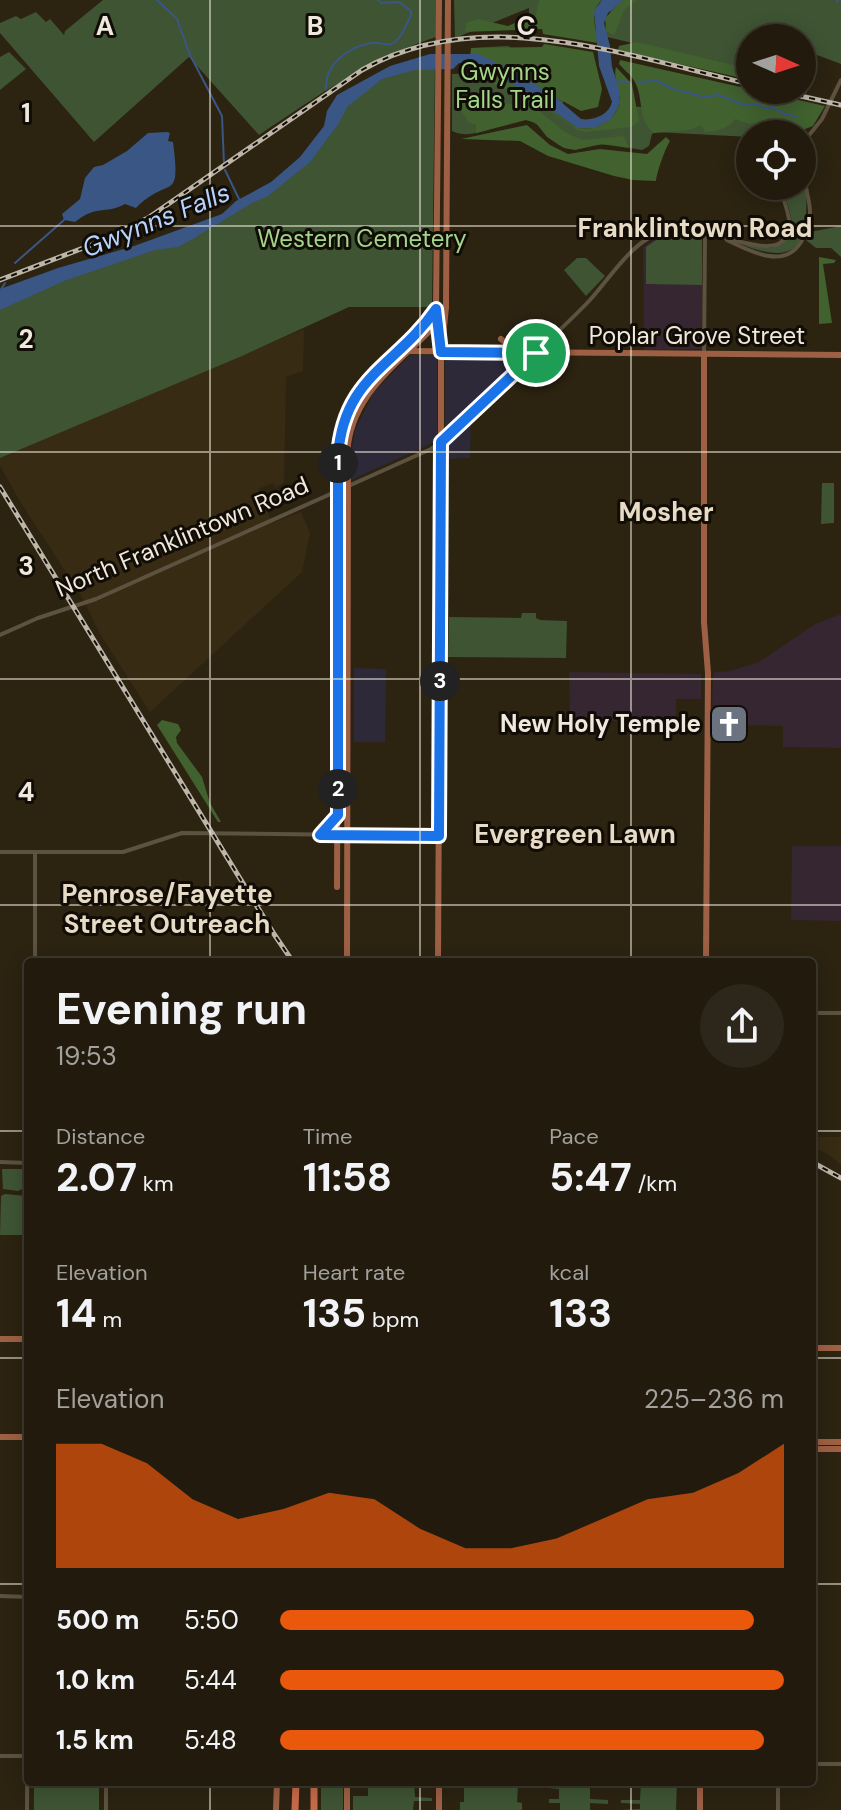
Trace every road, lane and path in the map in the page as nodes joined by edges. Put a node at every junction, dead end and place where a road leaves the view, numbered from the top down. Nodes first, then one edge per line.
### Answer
1 (439, 0) edge
2 (448, 0) edge
3 (841, 80) edge
4 (816, 126) edge
5 (785, 200) edge
6 (808, 200) edge
7 (705, 232) junction
8 (718, 236) junction
9 (446, 307) junction
10 (436, 309) junction
11 (437, 324) junction
12 (501, 339) dead end
13 (408, 351) junction
14 (441, 352) junction
15 (517, 352) junction
16 (536, 353) junction
17 (704, 354) junction
18 (841, 355) edge
19 (441, 442) junction
20 (347, 486) junction
21 (338, 490) junction
22 (0, 635) edge
23 (338, 815) junction
24 (320, 835) junction
25 (338, 835) junction
26 (347, 835) junction
27 (439, 836) junction
28 (0, 852) edge
29 (35, 852) junction
30 (347, 881) junction
31 (337, 887) dead end
32 (35, 958) edge
33 (347, 958) edge
34 (438, 958) edge
35 (706, 958) edge
36 (816, 1013) edge
37 (841, 1013) edge
38 (0, 1162) edge
39 (24, 1163) edge
40 (0, 1339) edge
41 (24, 1339) edge
42 (816, 1348) edge
43 (841, 1348) edge
44 (0, 1437) edge
45 (24, 1437) edge
46 (816, 1442) edge
47 (841, 1442) edge
48 (816, 1449) edge
49 (841, 1449) edge
50 (0, 1596) edge
51 (24, 1597) edge
52 (0, 1756) edge
53 (24, 1756) edge
54 (816, 1764) edge
55 (841, 1764) edge
56 (27, 1786) edge
57 (106, 1786) edge
58 (277, 1786) edge
59 (296, 1786) edge
60 (314, 1786) edge
61 (347, 1786) edge
62 (439, 1786) edge
63 (700, 1786) edge
64 (778, 1786) edge
65 (27, 1810) edge
66 (106, 1810) edge
67 (276, 1810) edge
68 (295, 1810) edge
69 (314, 1810) edge
70 (347, 1810) edge
71 (439, 1810) edge
72 (700, 1810) edge
73 (778, 1810) edge

1 - 10 main road
2 - 9 main road
3 - 4 street
5 - 8 street, North Franklintown Road
6 - 8 street, North Franklintown Road
7 - 8 street, North Franklintown Road
7 - 16 street, North Franklintown Road
7 - 17 street
9 - 11 main road
9 - 14 main road
10 - 11 main road
10 - 21 main road
11 - 13 main road
11 - 14 main road
12 - 15 main road
13 - 14 main road, Poplar Grove Street
13 - 20 main road
14 - 15 main road, Poplar Grove Street
14 - 19 main road
15 - 16 main road, Poplar Grove Street
16 - 17 main road, Poplar Grove Street
16 - 19 main road, North Franklintown Road
17 - 18 main road, Poplar Grove Street
17 - 35 main road
19 - 20 street, North Franklintown Road
19 - 27 main road
20 - 21 street, North Franklintown Road
20 - 26 main road
21 - 22 street, North Franklintown Road
21 - 23 main road
23 - 24 main road
23 - 25 main road
24 - 25 street
24 - 29 street
25 - 26 street
25 - 30 main road
25 - 31 main road
26 - 27 street
26 - 30 main road
27 - 34 main road
28 - 29 street
29 - 32 street
30 - 33 main road
36 - 37 street
38 - 39 street
40 - 41 main road
42 - 43 main road
44 - 45 main road
46 - 47 main road
48 - 49 main road
50 - 51 street
52 - 53 street
54 - 55 street
56 - 65 street
57 - 66 street
58 - 67 main road
59 - 68 highway
60 - 69 highway
61 - 70 main road
62 - 71 main road
63 - 72 main road
64 - 73 street

